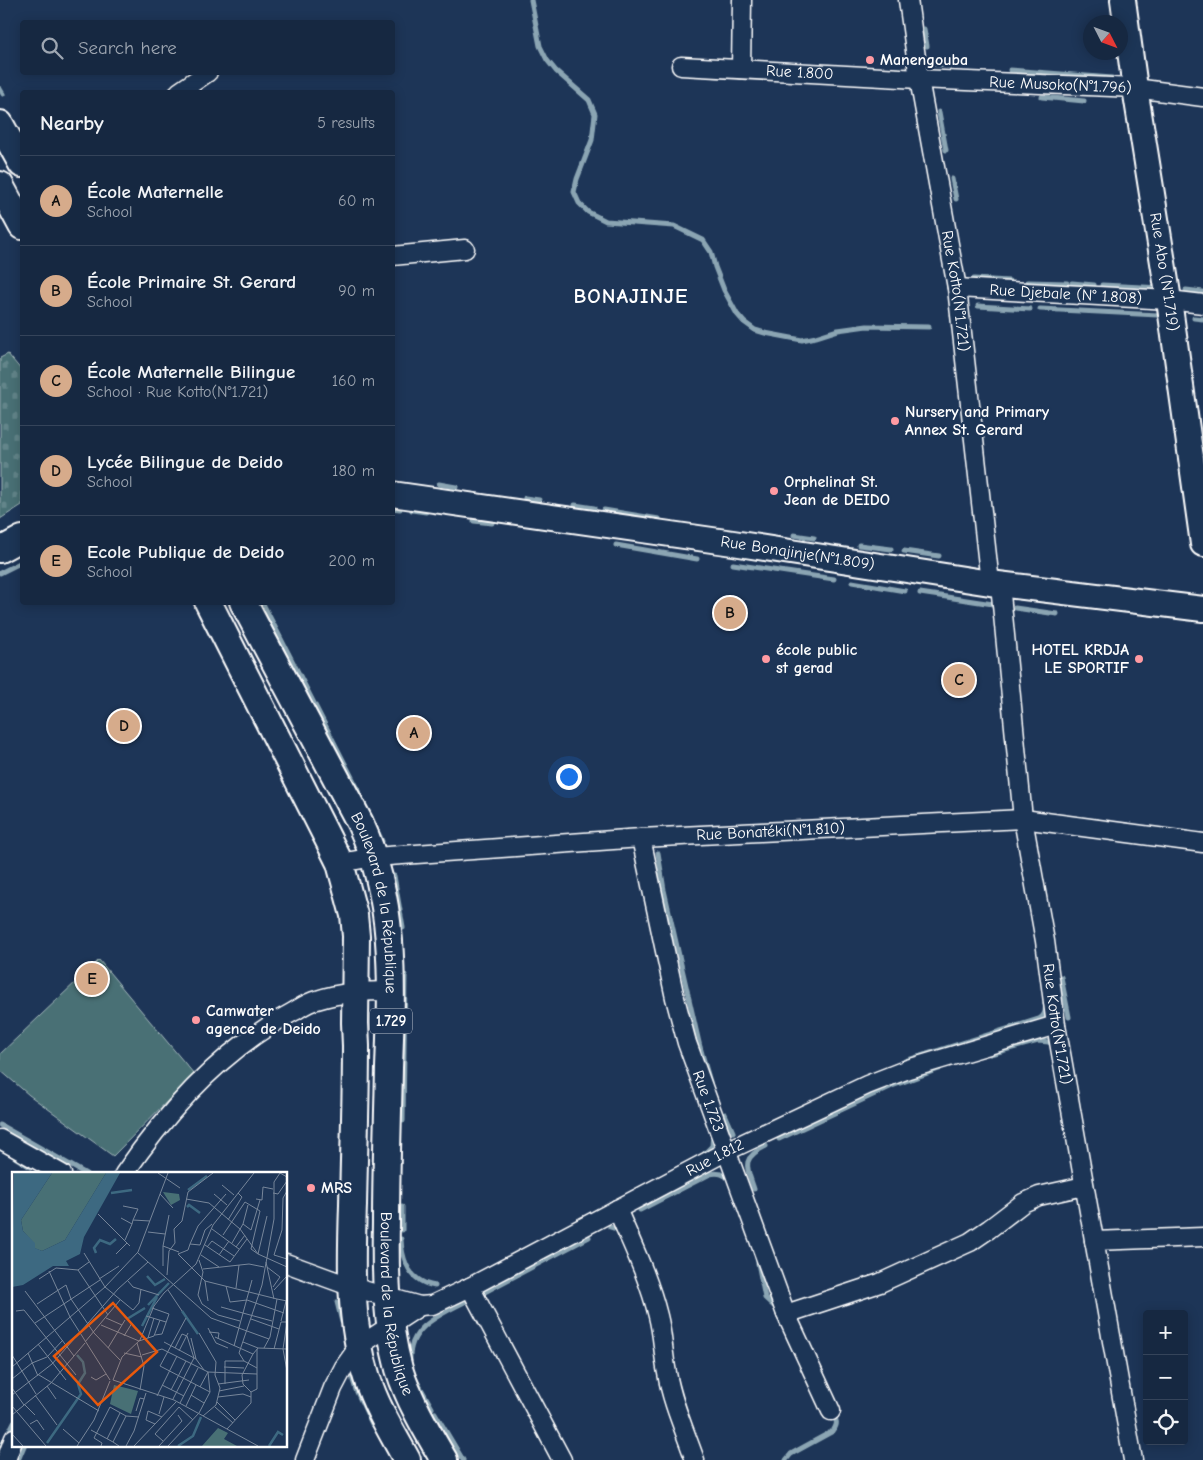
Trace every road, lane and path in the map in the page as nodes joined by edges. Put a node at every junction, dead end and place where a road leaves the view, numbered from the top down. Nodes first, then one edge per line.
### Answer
1 (742, 0) edge
2 (908, 0) edge
3 (1123, 0) edge
4 (681, 66) dead end
5 (741, 69) junction
6 (204, 75) edge
7 (918, 79) junction
8 (1135, 88) junction
9 (181, 90) edge
10 (1203, 98) edge
11 (0, 124) edge
12 (20, 160) edge
13 (0, 185) edge
14 (20, 222) edge
15 (465, 249) dead end
16 (395, 256) edge
17 (957, 288) junction
18 (1169, 300) junction
19 (1203, 304) edge
20 (395, 494) edge
21 (20, 539) edge
22 (1203, 544) edge
23 (0, 550) edge
24 (20, 555) edge
25 (0, 566) edge
26 (995, 584) junction
27 (210, 605) edge
28 (245, 605) edge
29 (1203, 609) edge
30 (1024, 819) junction
31 (641, 838) junction
32 (1203, 844) edge
33 (374, 857) junction
34 (340, 863) junction
35 (392, 990) junction
36 (355, 991) junction
37 (1056, 1025) junction
38 (0, 1139) edge
39 (727, 1151) junction
40 (354, 1158) junction
41 (387, 1160) junction
42 (58, 1172) edge
43 (126, 1172) edge
44 (1084, 1186) junction
45 (617, 1209) junction
46 (1203, 1237) edge
47 (1094, 1242) junction
48 (288, 1264) edge
49 (352, 1287) junction
50 (470, 1287) junction
51 (387, 1297) junction
52 (420, 1306) junction
53 (786, 1314) junction
54 (390, 1326) junction
55 (358, 1346) junction
56 (831, 1411) dead end
57 (12, 1444) edge
58 (6, 1460) edge
59 (305, 1460) edge
60 (407, 1460) edge
61 (444, 1460) edge
62 (562, 1460) edge
63 (695, 1460) edge
64 (1133, 1460) edge

1 - 5 street
2 - 7 street, Rue Kotto(N°1.721)
3 - 8 main road, Rue Abo (N°1.719)
4 - 5 street, Rue 1.800
5 - 7 street, Rue 1.800
6 - 9 street
7 - 8 street, Rue Musoko(N°1.796)
7 - 17 street, Rue Kotto(N°1.721)
8 - 10 street, Rue Musoko(N°1.796)
8 - 18 main road, Rue Abo (N°1.719)
11 - 12 main road
13 - 14 main road
15 - 16 street
17 - 18 street, Rue Djebale (N° 1.808)
17 - 26 street, Rue Kotto(N°1.721)
18 - 19 street, Rue Djebale (N° 1.808)
18 - 22 main road, Rue Abo (N°1.719)
20 - 26 main road, Rue Bonajinje(N°1.809)
21 - 23 main road
24 - 25 main road
26 - 29 main road, Rue Bonajinje(N°1.809)
26 - 30 street, Rue Kotto(N°1.721)
27 - 34 main road, Boulevard de la République / 1.729
28 - 33 main road, Boulevard de la République / 1.729
30 - 31 street, Rue Bonatéki(N°1.810)
30 - 32 street, Rue Bonatéki(N°1.810)
30 - 37 street, Rue Kotto(N°1.721)
31 - 33 street, Rue Bonatéki(N°1.810)
31 - 39 street, Rue 1.723
33 - 34 street, Rue Bonatéki(N°1.810)
33 - 35 main road, Boulevard de la République / 1.729
34 - 36 main road, Boulevard de la République / 1.729
35 - 36 street
35 - 41 main road, Boulevard de la République / 1.729
36 - 40 main road, Boulevard de la République / 1.729
36 - 43 street
37 - 39 street, Rue 1.812
37 - 44 street, Rue Kotto(N°1.721)
38 - 42 street
39 - 45 street, Rue 1.812
39 - 53 street, Rue 1.723
40 - 41 main road
40 - 49 main road, Boulevard de la République / 1.729
41 - 51 main road, Boulevard de la République / 1.729
44 - 47 street, Rue Kotto(N°1.721)
44 - 53 street
45 - 50 street, Rue 1.812
45 - 63 street
46 - 47 street
47 - 64 street, Rue Kotto(N°1.721)
48 - 49 street
49 - 51 street
49 - 55 main road, Boulevard de la République / 1.729
50 - 52 street, Rue 1.812
50 - 62 street
51 - 52 street
51 - 54 main road, Boulevard de la République / 1.729
52 - 54 street
53 - 56 street, Rue 1.723
54 - 55 street
54 - 61 main road, Boulevard de la République / 1.729
55 - 59 street
55 - 60 main road, Boulevard de la République / 1.729
57 - 58 street

